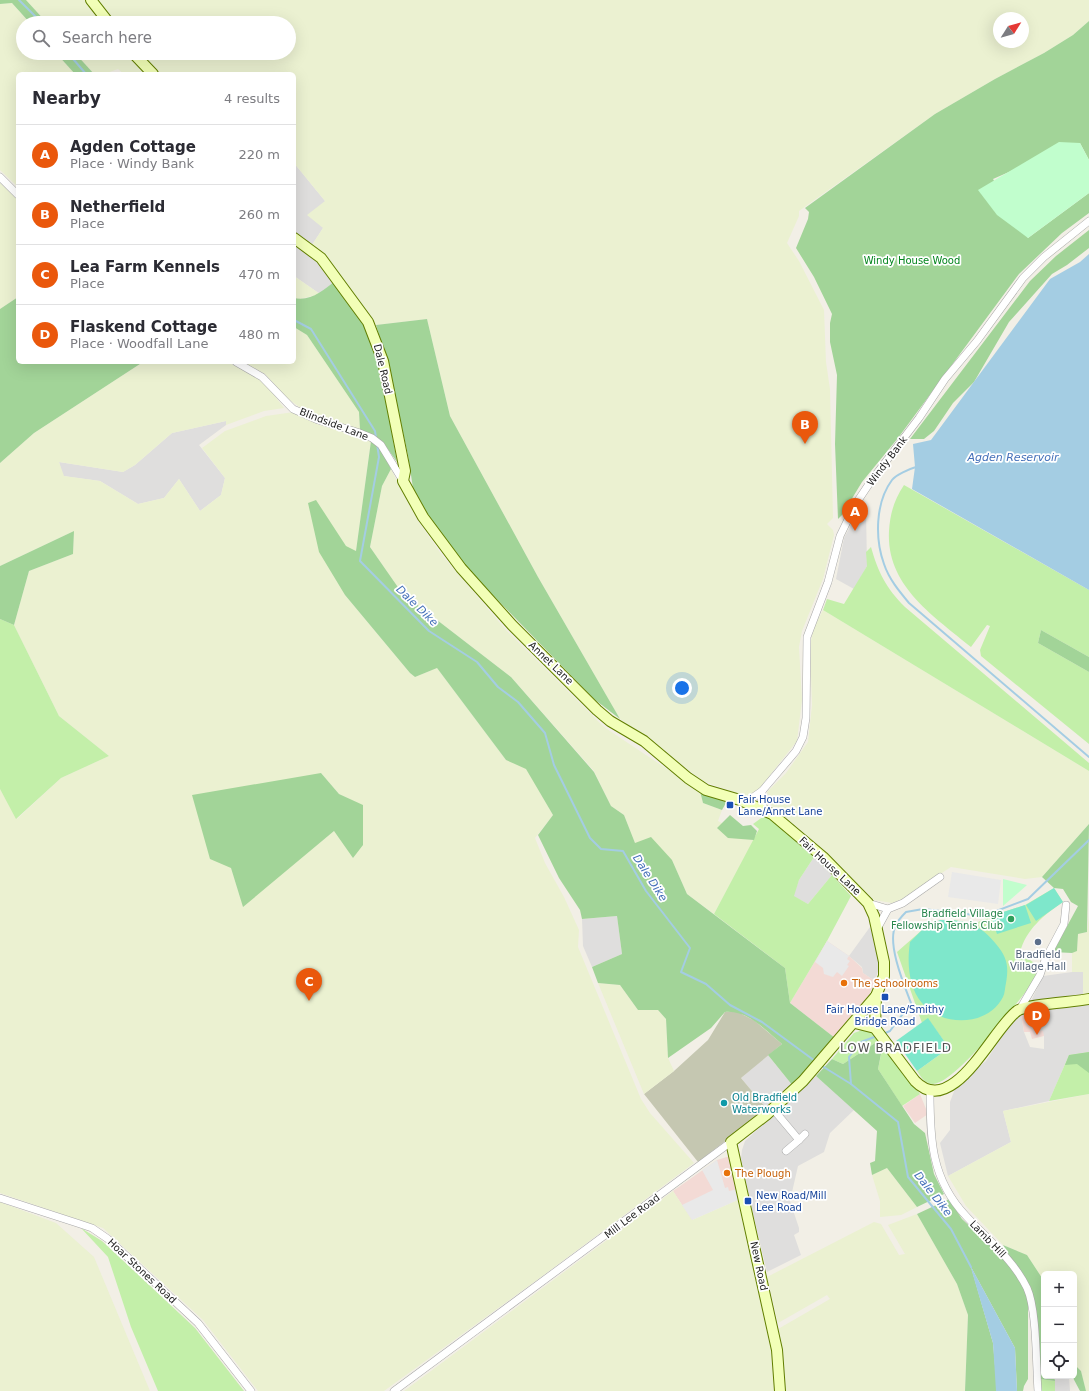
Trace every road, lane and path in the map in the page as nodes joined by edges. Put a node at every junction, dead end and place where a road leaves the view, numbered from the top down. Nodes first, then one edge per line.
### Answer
1 (91, 0) edge
2 (104, 16) edge
3 (140, 60) edge
4 (151, 72) edge
5 (0, 177) edge
6 (16, 192) edge
7 (1089, 221) edge
8 (296, 239) edge
9 (240, 364) edge
10 (403, 481) junction
11 (762, 791) junction
12 (743, 801) junction
13 (764, 809) junction
14 (940, 877) dead end
15 (868, 903) junction
16 (1066, 905) dead end
17 (888, 909) junction
18 (877, 929) junction
19 (876, 996) junction
20 (1089, 999) edge
21 (1020, 1009) junction
22 (855, 1023) junction
23 (875, 1028) junction
24 (930, 1091) junction
25 (773, 1109) junction
26 (805, 1134) dead end
27 (799, 1140) junction
28 (731, 1142) junction
29 (786, 1151) dead end
30 (0, 1198) edge
31 (251, 1391) edge
32 (394, 1391) edge
33 (780, 1391) edge
34 (1038, 1391) edge

1 - 2 street
3 - 4 street
5 - 6 street
7 - 11 street, Windy Bank
8 - 10 street, Dale Road
9 - 10 street, Blindside Lane
10 - 12 street, Annet Lane
11 - 12 street, Windy Bank
11 - 13 street
12 - 13 street, Fair House Lane
13 - 15 street, Fair House Lane
14 - 17 street
15 - 17 street
15 - 18 street, Fair House Lane
16 - 21 street
17 - 18 street
18 - 19 street, Fair House Lane
19 - 22 street, Fair House Lane
19 - 23 street
20 - 21 street
21 - 24 street
22 - 23 street
22 - 25 street, Mill Lee Road
23 - 24 street
24 - 34 street, Lamb Hill
25 - 27 street
25 - 28 street, Mill Lee Road
26 - 27 street
27 - 29 street
28 - 32 street, Mill Lee Road
28 - 33 street, New Road
30 - 31 street, Hoar Stones Road

